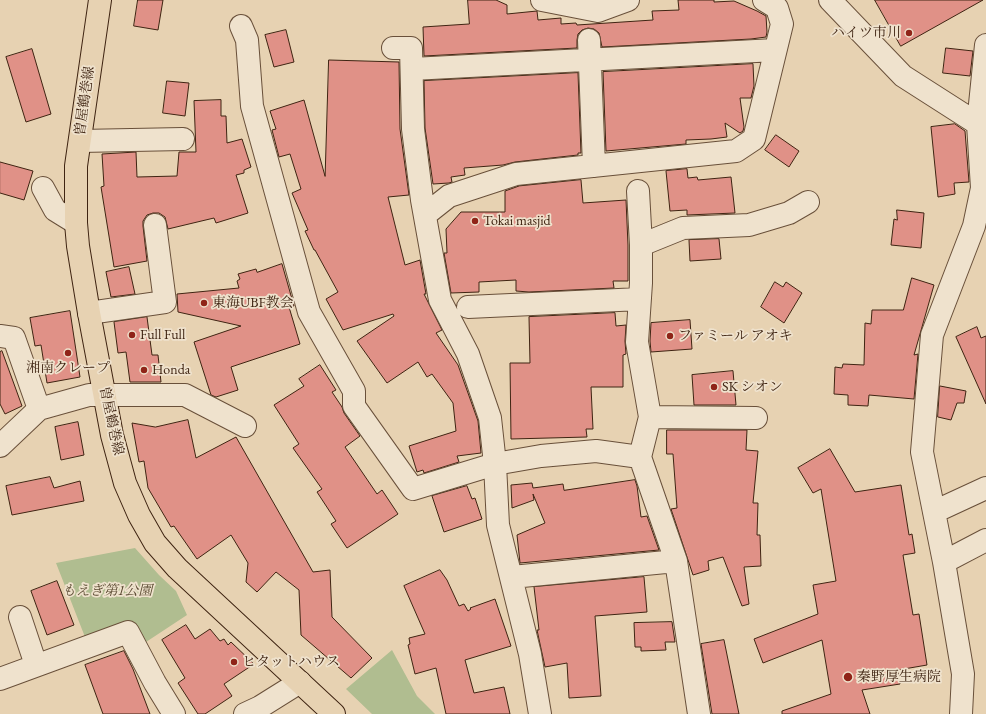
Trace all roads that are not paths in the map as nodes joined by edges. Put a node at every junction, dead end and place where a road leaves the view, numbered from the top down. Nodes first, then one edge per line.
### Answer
1 (100, 0) edge
2 (542, 0) edge
3 (628, 0) edge
4 (764, 0) edge
5 (830, 0) edge
6 (241, 26) dead end
7 (986, 45) edge
8 (393, 48) dead end
9 (590, 50) junction
10 (775, 50) junction
11 (412, 69) junction
12 (978, 124) junction
13 (183, 139) dead end
14 (80, 141) junction
15 (594, 166) junction
16 (43, 188) dead end
17 (638, 191) dead end
18 (984, 195) edge
19 (808, 202) dead end
20 (425, 215) junction
21 (76, 223) junction
22 (155, 225) dead end
23 (641, 245) junction
24 (640, 299) junction
25 (468, 306) dead end
26 (89, 313) junction
27 (0, 336) edge
28 (105, 396) junction
29 (39, 409) junction
30 (650, 417) junction
31 (756, 418) dead end
32 (245, 426) dead end
33 (0, 446) edge
34 (640, 457) junction
35 (495, 464) junction
36 (981, 490) edge
37 (934, 512) junction
38 (986, 540) edge
39 (676, 561) junction
40 (944, 562) junction
41 (512, 577) junction
42 (20, 617) dead end
43 (36, 665) junction
44 (0, 679) edge
45 (300, 682) junction
46 (174, 714) edge
47 (246, 714) edge
48 (334, 714) edge
49 (540, 714) edge
50 (699, 714) edge
51 (961, 714) edge

1 - 14 main road, 曽屋鶴巻線
2 - 3 street
4 - 10 street
5 - 12 street
6 - 35 street
7 - 12 street
8 - 11 street
9 - 10 street
9 - 11 street
9 - 15 street
10 - 15 street
11 - 20 street
12 - 18 street
13 - 14 street
14 - 21 main road, 曽屋鶴巻線
15 - 20 street
16 - 21 street
17 - 23 street
18 - 37 street
19 - 23 street
20 - 35 street
21 - 26 main road, 曽屋鶴巻線
22 - 26 street
23 - 24 street
24 - 25 street
24 - 30 street
26 - 28 main road, 曽屋鶴巻線
27 - 29 street
28 - 29 street
28 - 32 street
28 - 45 main road, 曽屋鶴巻線
29 - 33 street
30 - 31 street
30 - 34 street
34 - 35 street
34 - 39 street
35 - 41 street
36 - 37 street
37 - 40 street
38 - 40 street
39 - 41 street
39 - 50 street
40 - 51 street
41 - 49 street
42 - 43 street
43 - 44 street
43 - 46 street
45 - 47 street
45 - 48 main road, 曽屋鶴巻線

